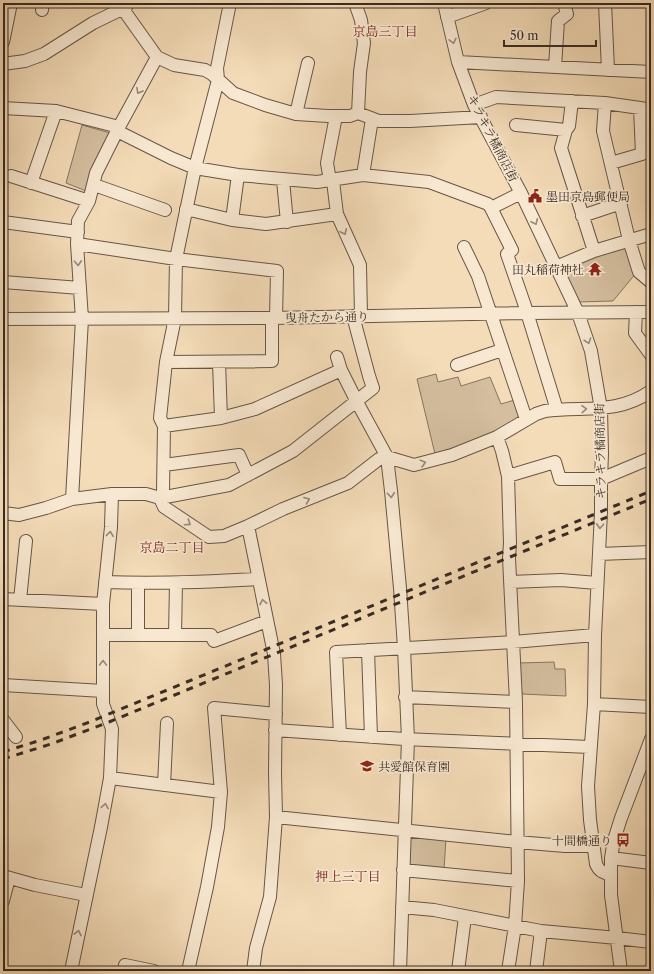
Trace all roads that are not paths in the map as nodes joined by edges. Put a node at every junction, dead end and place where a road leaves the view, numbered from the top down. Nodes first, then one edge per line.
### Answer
1 (10, 3) edge
2 (230, 3) edge
3 (355, 3) edge
4 (444, 3) edge
5 (486, 3) edge
6 (564, 3) edge
7 (605, 3) edge
8 (126, 5) edge
9 (447, 17) junction
10 (3, 42) edge
11 (157, 57) junction
12 (458, 62) junction
13 (308, 63) dead end
14 (3, 64) edge
15 (555, 67) junction
16 (608, 70) junction
17 (651, 72) edge
18 (218, 80) junction
19 (572, 101) junction
20 (605, 103) junction
21 (474, 105) junction
22 (3, 108) edge
23 (645, 109) edge
24 (56, 111) junction
25 (358, 113) junction
26 (296, 114) junction
27 (336, 116) junction
28 (481, 117) junction
29 (372, 119) junction
30 (516, 125) dead end
31 (118, 129) junction
32 (566, 130) junction
33 (611, 163) junction
34 (195, 168) junction
35 (238, 175) junction
36 (363, 175) junction
37 (11, 176) dead end
38 (283, 180) junction
39 (331, 181) junction
40 (31, 183) junction
41 (94, 186) junction
42 (521, 194) junction
43 (89, 201) junction
44 (621, 203) junction
45 (491, 208) junction
46 (186, 209) junction
47 (165, 210) dead end
48 (337, 214) junction
49 (582, 216) junction
50 (232, 220) junction
51 (3, 222) edge
52 (287, 222) junction
53 (651, 234) edge
54 (78, 238) junction
55 (629, 240) junction
56 (464, 247) dead end
57 (594, 251) junction
58 (176, 259) junction
59 (556, 267) junction
60 (3, 282) edge
61 (651, 282) edge
62 (80, 288) junction
63 (636, 312) junction
64 (651, 312) edge
65 (527, 313) junction
66 (578, 313) junction
67 (491, 314) junction
68 (357, 316) junction
69 (175, 318) junction
70 (274, 318) junction
71 (3, 319) edge
72 (82, 319) junction
73 (502, 350) junction
74 (651, 354) edge
75 (337, 357) dead end
76 (166, 362) junction
77 (219, 362) junction
78 (457, 365) dead end
79 (341, 370) junction
80 (651, 391) edge
81 (357, 402) junction
82 (601, 409) junction
83 (558, 410) junction
84 (221, 418) junction
85 (526, 419) junction
86 (164, 426) junction
87 (497, 437) junction
88 (387, 457) junction
89 (651, 458) edge
90 (164, 465) junction
91 (248, 475) junction
92 (508, 476) junction
93 (601, 479) junction
94 (112, 494) junction
95 (160, 498) junction
96 (72, 499) junction
97 (3, 513) edge
98 (248, 526) junction
99 (26, 540) dead end
100 (651, 552) edge
101 (599, 554) junction
102 (258, 579) junction
103 (105, 582) junction
104 (510, 582) junction
105 (176, 583) junction
106 (597, 583) junction
107 (138, 584) junction
108 (3, 599) edge
109 (20, 600) junction
110 (102, 604) junction
111 (267, 621) junction
112 (175, 634) junction
113 (103, 635) junction
114 (138, 635) junction
115 (595, 635) junction
116 (513, 642) junction
117 (404, 648) junction
118 (368, 650) junction
119 (3, 685) edge
120 (103, 691) junction
121 (406, 696) junction
122 (516, 702) junction
123 (594, 704) junction
124 (651, 707) edge
125 (276, 714) junction
126 (3, 720) edge
127 (167, 723) dead end
128 (275, 730) junction
129 (340, 735) junction
130 (16, 737) dead end
131 (371, 737) junction
132 (408, 739) junction
133 (651, 739) edge
134 (517, 744) junction
135 (590, 747) junction
136 (646, 763) edge
137 (110, 778) junction
138 (164, 785) junction
139 (221, 792) junction
140 (276, 817) junction
141 (404, 831) junction
142 (517, 842) junction
143 (592, 846) junction
144 (611, 858) junction
145 (651, 863) edge
146 (403, 870) junction
147 (610, 874) junction
148 (6, 877) edge
149 (518, 881) junction
150 (86, 895) junction
151 (3, 902) edge
152 (402, 907) junction
153 (465, 917) junction
154 (515, 926) junction
155 (541, 931) junction
156 (616, 938) junction
157 (651, 942) edge
158 (71, 971) edge
159 (124, 971) edge
160 (154, 971) edge
161 (188, 971) edge
162 (253, 971) edge
163 (400, 971) edge
164 (458, 971) edge
165 (508, 971) edge
166 (536, 971) edge
167 (621, 971) edge

1 - 10 street
2 - 18 street
3 - 25 street
4 - 9 street, キラキラ橘商店街
5 - 9 street
6 - 15 street
7 - 16 street
8 - 11 street
8 - 14 street
9 -> 12 street, キラキラ橘商店街
11 - 18 street
11 -> 31 street
12 - 15 street
12 - 21 street, キラキラ橘商店街
13 - 26 street
15 - 16 street
16 - 17 street
18 - 26 street
18 - 34 street
19 - 20 street
19 - 21 street
19 - 32 street
20 - 23 street
20 - 33 street
21 - 28 street, キラキラ橘商店街
22 - 24 street
23 - 33 street
24 - 31 street
24 - 40 street
25 - 27 street
25 - 29 street
26 - 27 street
27 - 39 street
28 - 29 street
28 - 42 street, キラキラ橘商店街
29 - 36 street
30 - 32 street
31 - 34 street
31 - 41 street
32 - 49 street
33 - 44 street
34 - 35 street
34 - 46 street
35 - 38 street
35 - 50 street
36 - 39 street
36 - 45 street
37 - 40 street
38 - 39 street
38 - 52 street
39 - 48 street
40 - 43 street
41 - 43 street
41 - 47 street
42 - 45 street
42 -> 59 street, キラキラ橘商店街
43 - 54 street
44 - 49 street
44 - 55 street
45 - 65 street
46 - 50 street
46 - 58 street
48 - 52 street
48 -> 68 street
49 - 57 street
50 - 52 street
51 - 54 street
53 - 55 street
54 - 58 street
54 -> 62 street
55 - 57 street
55 - 61 street
56 - 67 street
57 - 59 street
58 - 69 street
58 - 70 street
59 - 66 street, キラキラ橘商店街
60 - 62 street
62 - 72 street
63 - 64 street, 曳舟たから通り
63 - 66 street, 曳舟たから通り
63 - 74 street
65 - 66 street, 曳舟たから通り
65 - 67 street, 曳舟たから通り
65 - 83 street
66 -> 82 street, キラキラ橘商店街
67 - 68 street, 曳舟たから通り
67 - 73 street
68 - 70 street, 曳舟たから通り
68 - 81 street
69 - 70 street, 曳舟たから通り
69 - 72 street, 曳舟たから通り
69 - 76 street
70 - 77 street
71 - 72 street, 曳舟たから通り
72 - 96 street
73 - 78 street
73 - 85 street
75 - 79 street
76 - 77 street
76 - 86 street
77 - 84 street
79 - 81 street
79 - 84 street
80 - 82 street
81 - 88 street
81 - 91 street
83 -> 82 street
82 - 93 street, キラキラ橘商店街
83 - 85 street
84 - 86 street
85 - 87 street
86 - 90 street
88 -> 87 street
87 - 92 street
98 -> 88 street
88 -> 117 street
89 - 93 street
90 - 91 street
90 - 95 street
91 - 95 street
92 - 93 street
92 - 104 street
93 -> 101 street, キラキラ橘商店街
94 - 95 street
94 - 96 street
103 -> 94 street
95 -> 98 street
96 - 97 street
98 - 102 street
99 - 109 street
100 - 101 street
101 - 106 street, キラキラ橘商店街
102 - 105 street
111 -> 102 street
103 - 107 street
103 - 110 street
104 - 106 street
104 - 116 street
105 - 107 street
105 - 112 street
106 - 115 street, キラキラ橘商店街
107 - 114 street
108 - 109 street
109 - 110 street
110 - 113 street
111 - 112 street
111 - 125 street
112 - 114 street
113 - 114 street
120 -> 113 street
115 - 116 street
115 - 123 street, キラキラ橘商店街
116 - 117 street
116 - 122 street
117 - 118 street
117 - 121 street
118 - 129 street
118 - 131 street
119 - 120 street
120 - 137 street
121 - 122 street
121 - 132 street
122 - 134 street
123 - 124 street
123 - 135 street, キラキラ橘商店街
125 - 128 street
125 - 139 street
126 - 130 street
127 - 138 street
128 - 129 street
128 - 140 street
129 - 131 street
131 - 132 street
132 - 134 street
132 - 141 street
133 - 136 street
134 - 135 street
134 - 142 street
135 - 143 street, キラキラ橘商店街
136 - 144 street
137 - 138 street
150 -> 137 street
138 - 139 street
139 - 161 street
140 - 141 street
140 - 162 street
141 - 142 street
141 - 146 street
142 - 143 street
142 - 149 street
143 - 147 street, キラキラ橘商店街
144 - 145 street
144 - 147 street
146 - 149 street
146 - 152 street
147 - 156 street
148 - 150 street
148 - 151 street
149 - 154 street
158 -> 150 street
152 - 153 street
152 - 163 street
153 - 154 street
153 - 164 street
154 - 155 street
154 - 165 street
155 - 156 street
155 - 166 street
156 - 157 street
156 - 167 street
159 - 160 street

